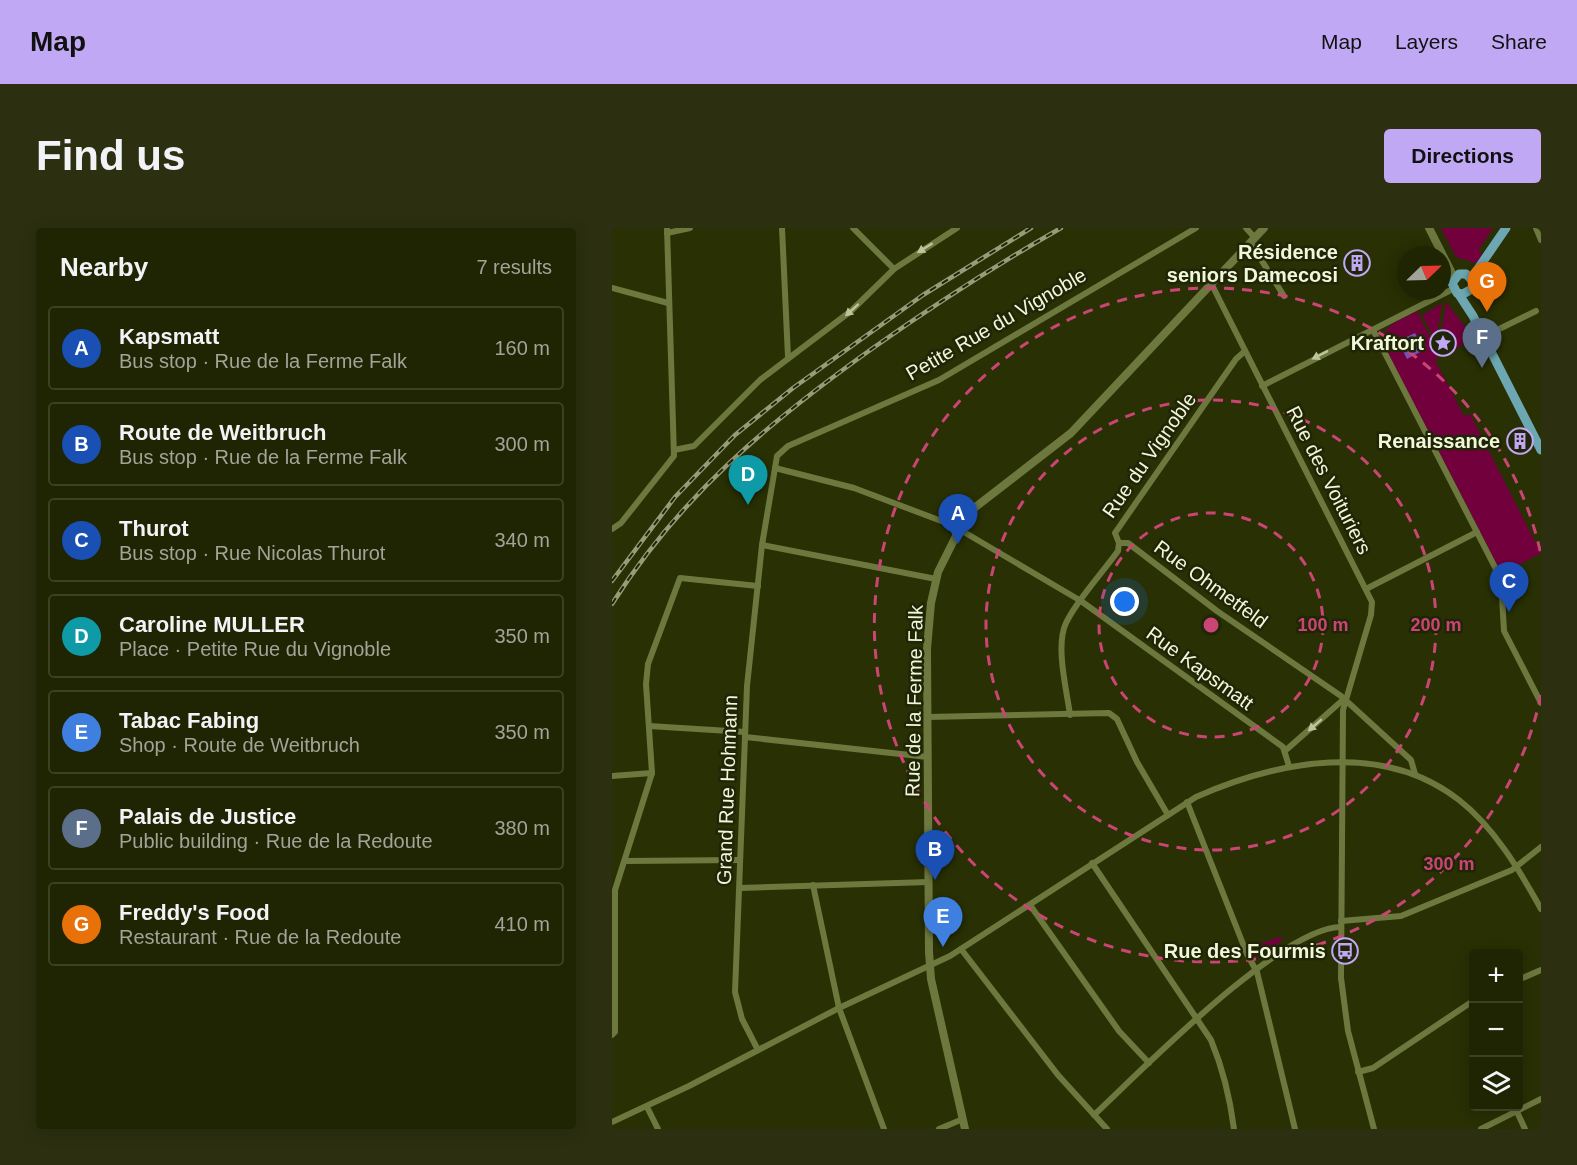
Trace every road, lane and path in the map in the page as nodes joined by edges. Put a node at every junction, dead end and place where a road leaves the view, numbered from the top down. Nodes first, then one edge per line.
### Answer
1 (690, 228) edge
2 (782, 228) edge
3 (853, 228) edge
4 (957, 228) edge
5 (1196, 228) edge
6 (1246, 228) edge
7 (1264, 228) edge
8 (1429, 228) edge
9 (1506, 228) edge
10 (1536, 228) edge
11 (666, 229) edge
12 (1252, 240) junction
13 (1541, 240) edge
14 (894, 269) junction
15 (1454, 277) junction
16 (1471, 279) junction
17 (1211, 283) junction
18 (612, 288) edge
19 (1470, 290) junction
20 (1455, 291) junction
21 (1284, 296) dead end
22 (669, 303) junction
23 (1536, 311) dead end
24 (1473, 316) junction
25 (1373, 330) junction
26 (1493, 332) dead end
27 (1245, 351) junction
28 (788, 357) junction
29 (1262, 386) junction
30 (674, 450) junction
31 (1541, 450) edge
32 (774, 468) junction
33 (765, 526) joint
34 (612, 529) edge
35 (959, 530) junction
36 (1477, 532) junction
37 (1119, 543) junction
38 (762, 545) junction
39 (936, 579) junction
40 (758, 586) junction
41 (1366, 589) junction
42 (1081, 601) junction
43 (1345, 699) junction
44 (1541, 703) edge
45 (1070, 715) junction
46 (928, 717) junction
47 (649, 726) junction
48 (745, 735) junction
49 (1286, 750) junction
50 (928, 757) junction
51 (1342, 763) junction
52 (1289, 766) junction
53 (652, 773) junction
54 (1415, 774) junction
55 (612, 776) edge
56 (1187, 802) junction
57 (1168, 815) junction
58 (1541, 847) edge
59 (740, 860) junction
60 (625, 861) junction
61 (1092, 863) junction
62 (1516, 867) junction
63 (929, 882) junction
64 (813, 885) junction
65 (741, 888) junction
66 (1030, 904) junction
67 (1541, 909) edge
68 (1341, 924) junction
69 (961, 949) junction
70 (930, 966) junction
71 (1255, 970) junction
72 (1541, 970) edge
73 (1523, 978) edge
74 (1470, 1003) edge
75 (839, 1008) junction
76 (1197, 1018) junction
77 (612, 1035) edge
78 (758, 1050) junction
79 (1149, 1063) junction
80 (1358, 1072) junction
81 (1541, 1099) edge
82 (647, 1107) junction
83 (1516, 1112) junction
84 (1094, 1115) junction
85 (963, 1119) junction
86 (612, 1122) edge
87 (658, 1129) edge
88 (884, 1129) edge
89 (939, 1129) edge
90 (965, 1129) edge
91 (1107, 1129) edge
92 (1234, 1129) edge
93 (1295, 1129) edge
94 (1374, 1129) edge
95 (1481, 1129) edge
96 (1524, 1129) edge

1 - 11 street
2 - 28 street
3 - 14 street
4 -> 14 street
5 - 32 street, Petite Rue du Vignoble
6 - 12 street
7 - 12 street, Rue de la Ferme Falk
8 - 15 street
9 - 16 main road
10 - 13 street
11 - 22 street
12 - 17 street, Rue de la Ferme Falk
12 - 21 street
14 -> 28 street
15 - 16 main road
15 - 20 main road
16 - 19 main road
17 - 27 street, Rue des Voituriers
17 - 35 street, Rue de la Ferme Falk
18 - 22 street
19 - 20 main road
19 - 24 main road
20 - 24 main road
20 - 25 street
22 - 30 street
23 - 26 street
24 - 31 main road
25 -> 29 street
25 - 36 street
27 - 29 street, Rue des Voituriers
27 - 37 street, Rue du Vignoble
28 - 30 street
29 - 41 street, Rue des Voituriers
30 - 34 street
32 - 33 street, Petite Rue du Vignoble
32 - 35 street, Rue Kapsmatt
33 - 38 street, Grand Rue Hohmann
35 - 39 street, Rue de la Ferme Falk
35 - 42 street, Rue Kapsmatt
36 - 41 street
36 - 44 street
37 - 42 street, Rue du Vignoble
37 - 43 street, Rue Ohmetfeld
38 - 39 street
38 - 40 street, Grand Rue Hohmann
39 - 46 street, Rue de la Ferme Falk
40 - 47 street
40 - 48 street, Grand Rue Hohmann
41 - 43 street, Rue des Voituriers
42 - 45 street, Rue du Vignoble
42 - 49 street, Rue Kapsmatt
43 -> 49 street
43 - 51 street, Rue des Voituriers
43 - 54 street, Rue Ohmetfeld
45 - 46 street
45 - 57 street
46 - 50 street, Rue de la Ferme Falk
47 - 48 street
47 - 53 street
48 - 50 street
48 - 59 street, Grand Rue Hohmann
49 - 52 street
50 - 63 street, Rue de la Ferme Falk
51 - 52 street
51 - 54 street
51 - 68 street
52 - 56 street
53 - 55 street
53 - 60 street
54 - 62 street
56 - 57 street
56 - 71 street
57 - 61 street
58 - 62 street
59 - 60 street
59 - 65 street, Grand Rue Hohmann
60 - 77 street
61 - 66 street
61 - 76 street
62 - 67 street
62 - 68 street
63 - 64 street
63 - 70 street, Rue de la Ferme Falk
64 - 65 street
64 - 75 street
65 - 78 street, Grand Rue Hohmann
66 - 69 street
66 - 79 street
68 - 71 street
68 - 80 street
69 - 70 street
69 - 84 street
70 - 75 street
70 - 85 street, Rue de la Ferme Falk
71 - 76 street
71 - 93 street
72 - 73 street
74 - 80 street
75 - 78 street
75 - 88 street
76 - 79 street
76 - 92 street
78 - 82 street
79 - 84 street
80 - 94 street
81 - 83 street
82 - 86 street
82 - 87 street
83 - 95 street
83 - 96 street
84 - 91 street
85 - 89 street
85 - 90 street, Rue de la Ferme Falk

